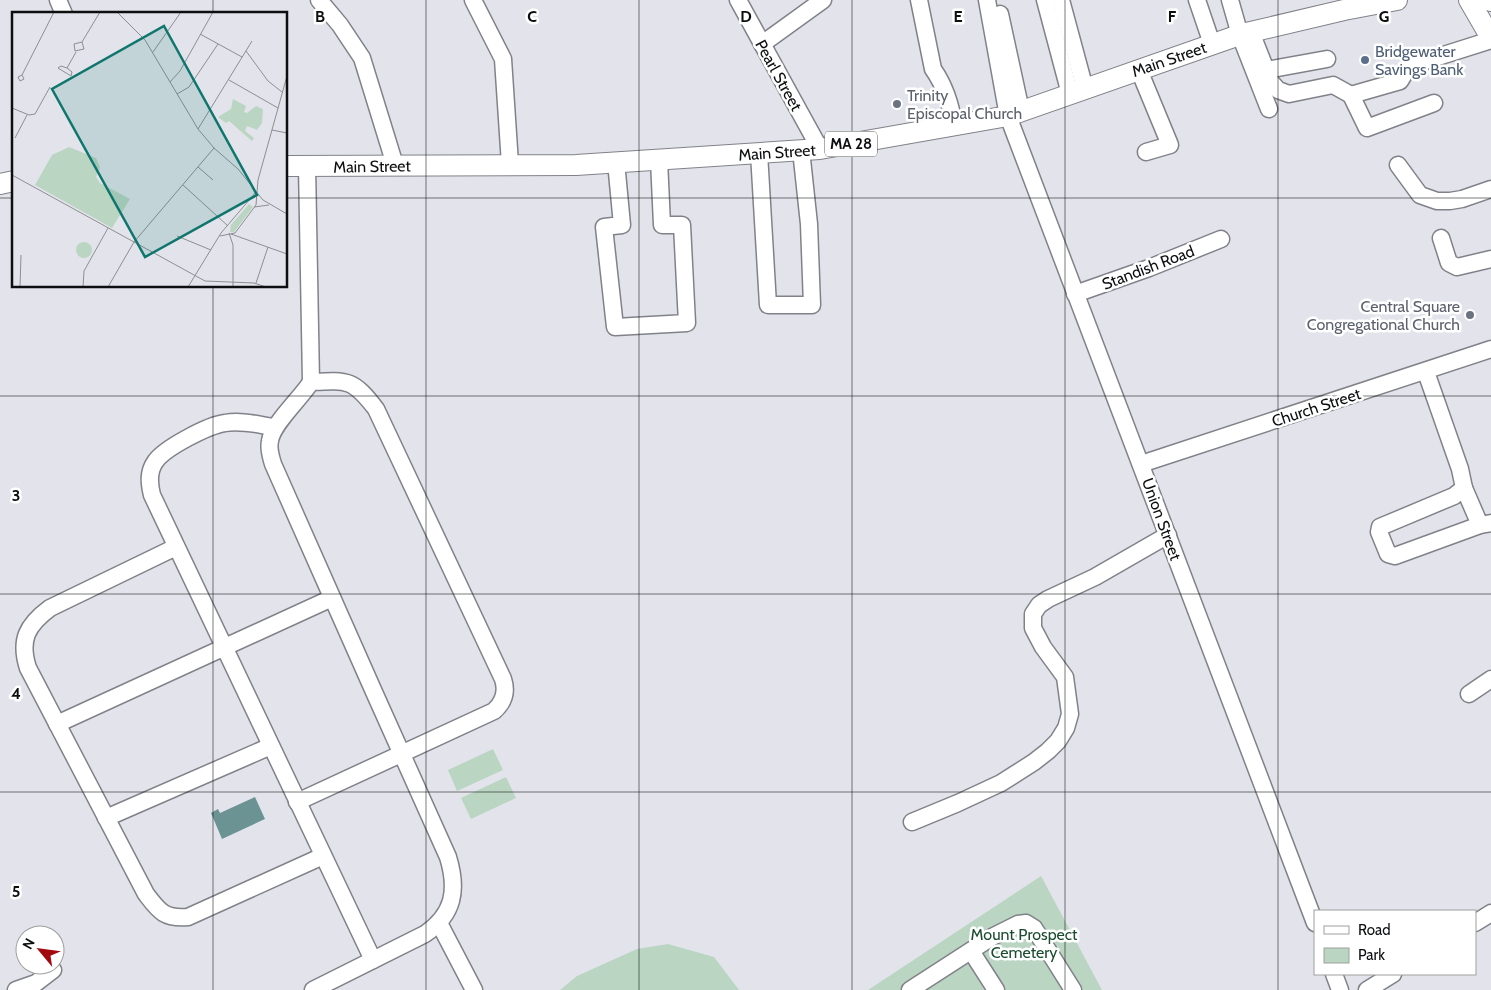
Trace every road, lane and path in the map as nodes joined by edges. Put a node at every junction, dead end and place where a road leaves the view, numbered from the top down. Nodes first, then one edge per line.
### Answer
1 (58, 0) edge
2 (319, 0) edge
3 (473, 0) edge
4 (738, 0) edge
5 (823, 0) edge
6 (919, 0) edge
7 (986, 0) edge
8 (997, 0) edge
9 (1045, 0) edge
10 (1061, 0) edge
11 (1197, 0) edge
12 (1230, 0) edge
13 (1398, 0) edge
14 (1469, 0) edge
15 (1340, 5) edge
16 (63, 12) edge
17 (1245, 33) junction
18 (1491, 39) edge
19 (762, 44) junction
20 (1212, 44) junction
21 (1327, 58) dead end
22 (1139, 70) junction
23 (1266, 70) junction
24 (1078, 91) junction
25 (1351, 95) junction
26 (1434, 103) dead end
27 (1269, 108) dead end
28 (1015, 113) junction
29 (954, 126) junction
30 (810, 150) junction
31 (1146, 152) dead end
32 (759, 153) junction
33 (659, 160) junction
34 (616, 162) junction
35 (510, 164) junction
36 (395, 165) junction
37 (1398, 165) dead end
38 (288, 166) edge
39 (307, 166) junction
40 (1491, 189) edge
41 (1441, 238) dead end
42 (1221, 239) dead end
43 (1491, 259) edge
44 (1075, 294) junction
45 (1491, 349) edge
46 (1426, 372) junction
47 (311, 382) junction
48 (275, 427) junction
49 (1142, 464) junction
50 (1464, 488) junction
51 (1486, 524) edge
52 (1168, 535) junction
53 (176, 547) junction
54 (332, 598) junction
55 (224, 647) junction
56 (1491, 679) edge
57 (1468, 694) dead end
58 (57, 724) junction
59 (271, 746) junction
60 (401, 754) junction
61 (297, 802) junction
62 (106, 818) junction
63 (912, 822) dead end
64 (323, 856) junction
65 (1491, 913) edge
66 (1314, 920) edge
67 (1476, 922) edge
68 (439, 923) junction
69 (971, 951) junction
70 (373, 960) junction
71 (46, 975) edge
72 (1334, 975) edge
73 (1391, 975) edge
74 (16, 990) edge
75 (313, 990) edge
76 (474, 990) edge
77 (910, 990) edge
78 (996, 990) edge
79 (1073, 990) edge
80 (1340, 990) edge
81 (1367, 990) edge

1 - 16 street
2 - 36 street
3 - 35 street
4 - 19 street, Pearl Street
5 - 19 street
6 - 29 street
7 - 28 street
8 - 28 street
9 - 24 street
10 - 24 street
11 - 20 street
12 - 17 street
13 - 15 main road, Main Street / MA 28
14 - 18 main road
15 - 17 main road, Main Street / MA 28
17 - 20 main road, Main Street / MA 28
17 - 23 street
17 - 27 street
18 - 25 street
19 - 30 street, Pearl Street
20 - 22 main road, Main Street / MA 28
21 - 23 street
22 - 24 main road, Main Street / MA 28
22 - 31 street
23 - 25 street
24 - 28 main road, Main Street / MA 28
25 - 26 street
28 - 29 main road, Main Street / MA 28
28 - 44 street, Union Street
29 - 30 main road, Main Street / MA 28
30 - 32 main road, Main Street / MA 28
30 - 32 street
32 - 33 main road, Main Street / MA 28
33 - 34 main road, Main Street / MA 28
33 - 34 street
34 - 35 main road, Main Street / MA 28
35 - 36 main road, Main Street / MA 28
36 - 39 main road, Main Street / MA 28
37 - 40 street
38 - 39 main road, Main Street / MA 28
39 - 47 street
41 - 43 street
42 - 44 street, Standish Road
44 - 49 street, Union Street
45 - 46 street, Church Street
46 - 49 street, Church Street
46 - 50 street
47 - 48 street
47 - 60 street
48 - 53 street
48 - 54 street
49 - 52 street, Union Street
50 - 51 street
50 - 51 street
52 - 63 street
52 - 66 street, Union Street
53 - 55 street
53 - 58 street
54 - 55 street
54 - 60 street
55 - 58 street
55 - 59 street
56 - 57 street
58 - 62 street
59 - 61 street
59 - 62 street
60 - 61 street
60 - 68 street
61 - 64 street
62 - 64 street
64 - 70 street
65 - 67 street
68 - 70 street
68 - 76 street
69 - 77 street
69 - 78 street
69 - 79 street
70 - 75 street
71 - 74 street
72 - 80 street
73 - 81 street

